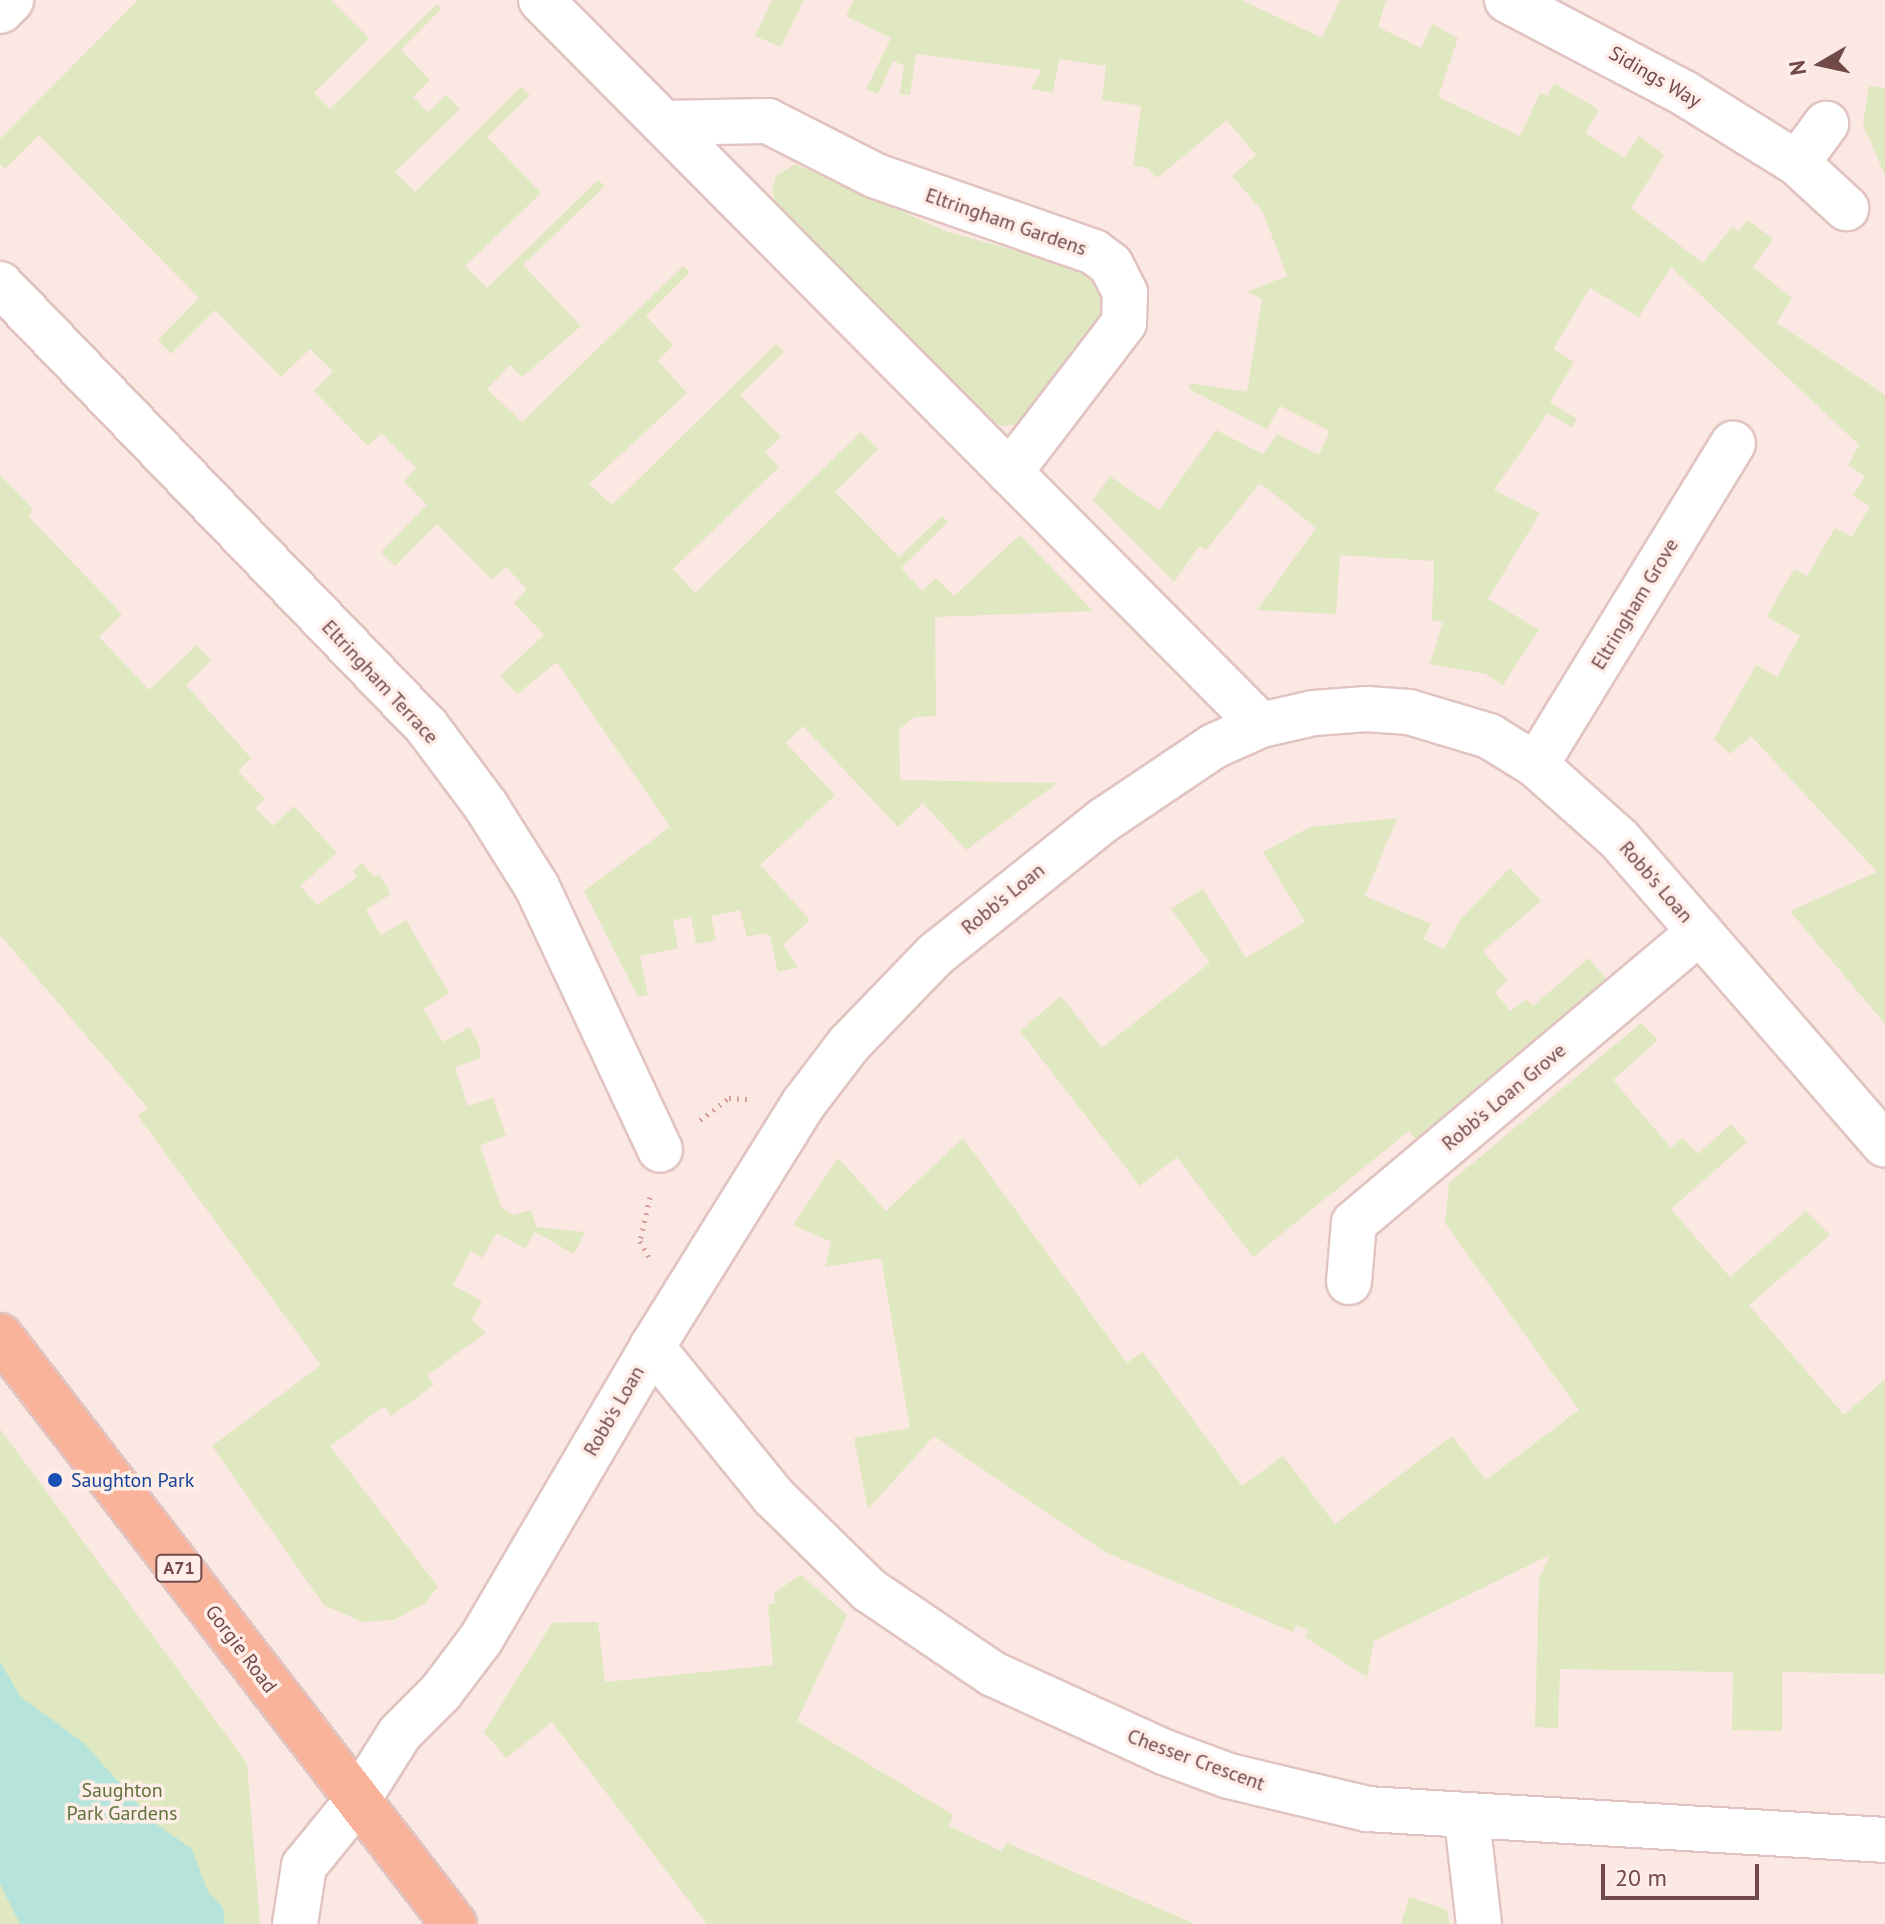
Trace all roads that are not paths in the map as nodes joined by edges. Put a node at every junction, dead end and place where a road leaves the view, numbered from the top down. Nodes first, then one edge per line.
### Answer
1 (11, 0) edge
2 (541, 0) edge
3 (1507, 0) edge
4 (0, 11) edge
5 (663, 123) junction
6 (1826, 124) dead end
7 (1797, 163) junction
8 (1846, 208) dead end
9 (0, 284) edge
10 (1733, 443) dead end
11 (1010, 472) junction
12 (1261, 725) junction
13 (1536, 765) junction
14 (1700, 932) junction
15 (1885, 1145) edge
16 (660, 1150) dead end
17 (1349, 1282) dead end
18 (0, 1336) edge
19 (652, 1347) junction
20 (357, 1801) junction
21 (1467, 1819) junction
22 (1885, 1840) edge
23 (295, 1924) edge
24 (454, 1924) edge
25 (1479, 1924) edge

1 - 4 street
2 - 5 street
3 - 7 street, Sidings Way
5 - 11 street
5 - 11 street, Eltringham Gardens
6 - 7 street
7 - 8 street, Sidings Way
9 - 16 street, Eltringham Terrace
10 - 13 street, Eltringham Grove
11 - 12 street
12 - 13 street, Robb's Loan
12 - 19 street, Robb's Loan
13 - 14 street, Robb's Loan
14 - 15 street, Robb's Loan
14 - 17 street, Robb's Loan Grove
18 - 20 main road, Gorgie Road / A71
19 - 20 street, Robb's Loan
19 - 21 street, Chesser Crescent
20 - 23 street, Robb's Loan
20 - 24 main road, Gorgie Road / A71
21 - 22 street, Chesser Crescent
21 - 25 street

